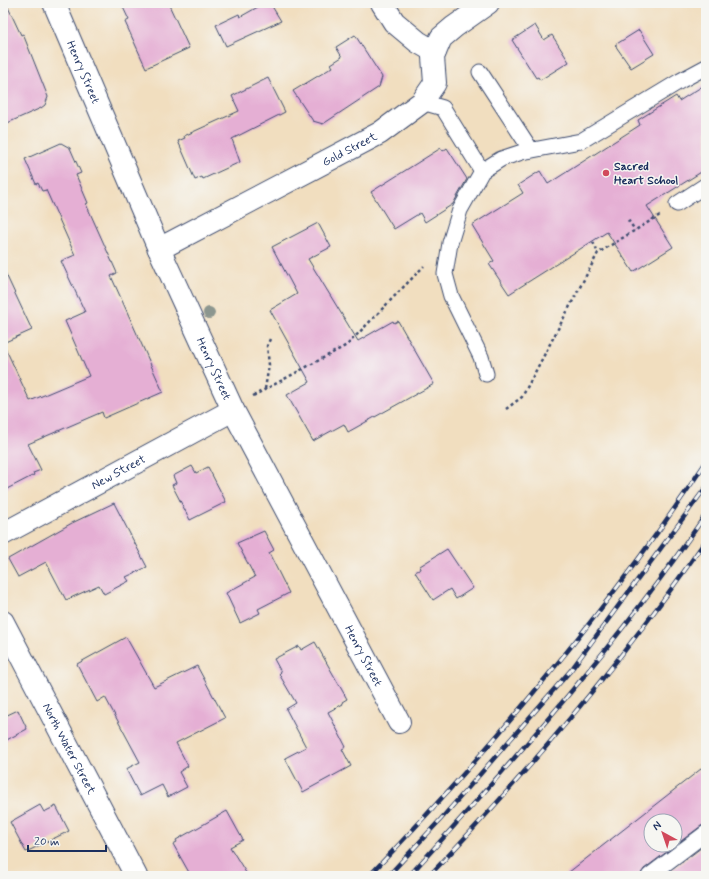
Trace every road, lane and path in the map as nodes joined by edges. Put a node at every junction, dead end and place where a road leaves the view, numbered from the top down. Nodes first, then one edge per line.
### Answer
1 (54, 3) edge
2 (382, 3) edge
3 (488, 3) edge
4 (435, 52) junction
5 (706, 67) edge
6 (480, 72) dead end
7 (422, 102) junction
8 (531, 150) junction
9 (482, 170) junction
10 (706, 185) edge
11 (677, 204) joint
12 (628, 220) dead end
13 (635, 230) junction
14 (593, 242) dead end
15 (450, 243) junction
16 (159, 249) junction
17 (598, 253) junction
18 (270, 339) dead end
19 (486, 374) dead end
20 (265, 390) junction
21 (506, 409) dead end
22 (233, 410) junction
23 (3, 534) edge
24 (3, 622) edge
25 (399, 722) dead end
26 (706, 833) edge
27 (136, 876) edge
28 (649, 876) edge

1 - 16 street, Henry Street
2 - 4 street
3 - 4 street, Gold Street
4 - 7 street, Gold Street
5 - 8 lane
6 - 8 lane
7 - 9 lane
7 - 16 street, Gold Street
8 - 9 lane
9 - 15 lane
10 - 11 lane
11 - 13 path
12 - 13 path
13 - 17 path
14 - 17 path
15 - 19 lane
15 - 20 path
16 - 22 street, Henry Street
17 - 21 path
18 - 20 path
20 - 22 path
22 - 23 street, New Street
22 - 25 street, Henry Street
24 - 27 street, North Water Street
26 - 28 lane

